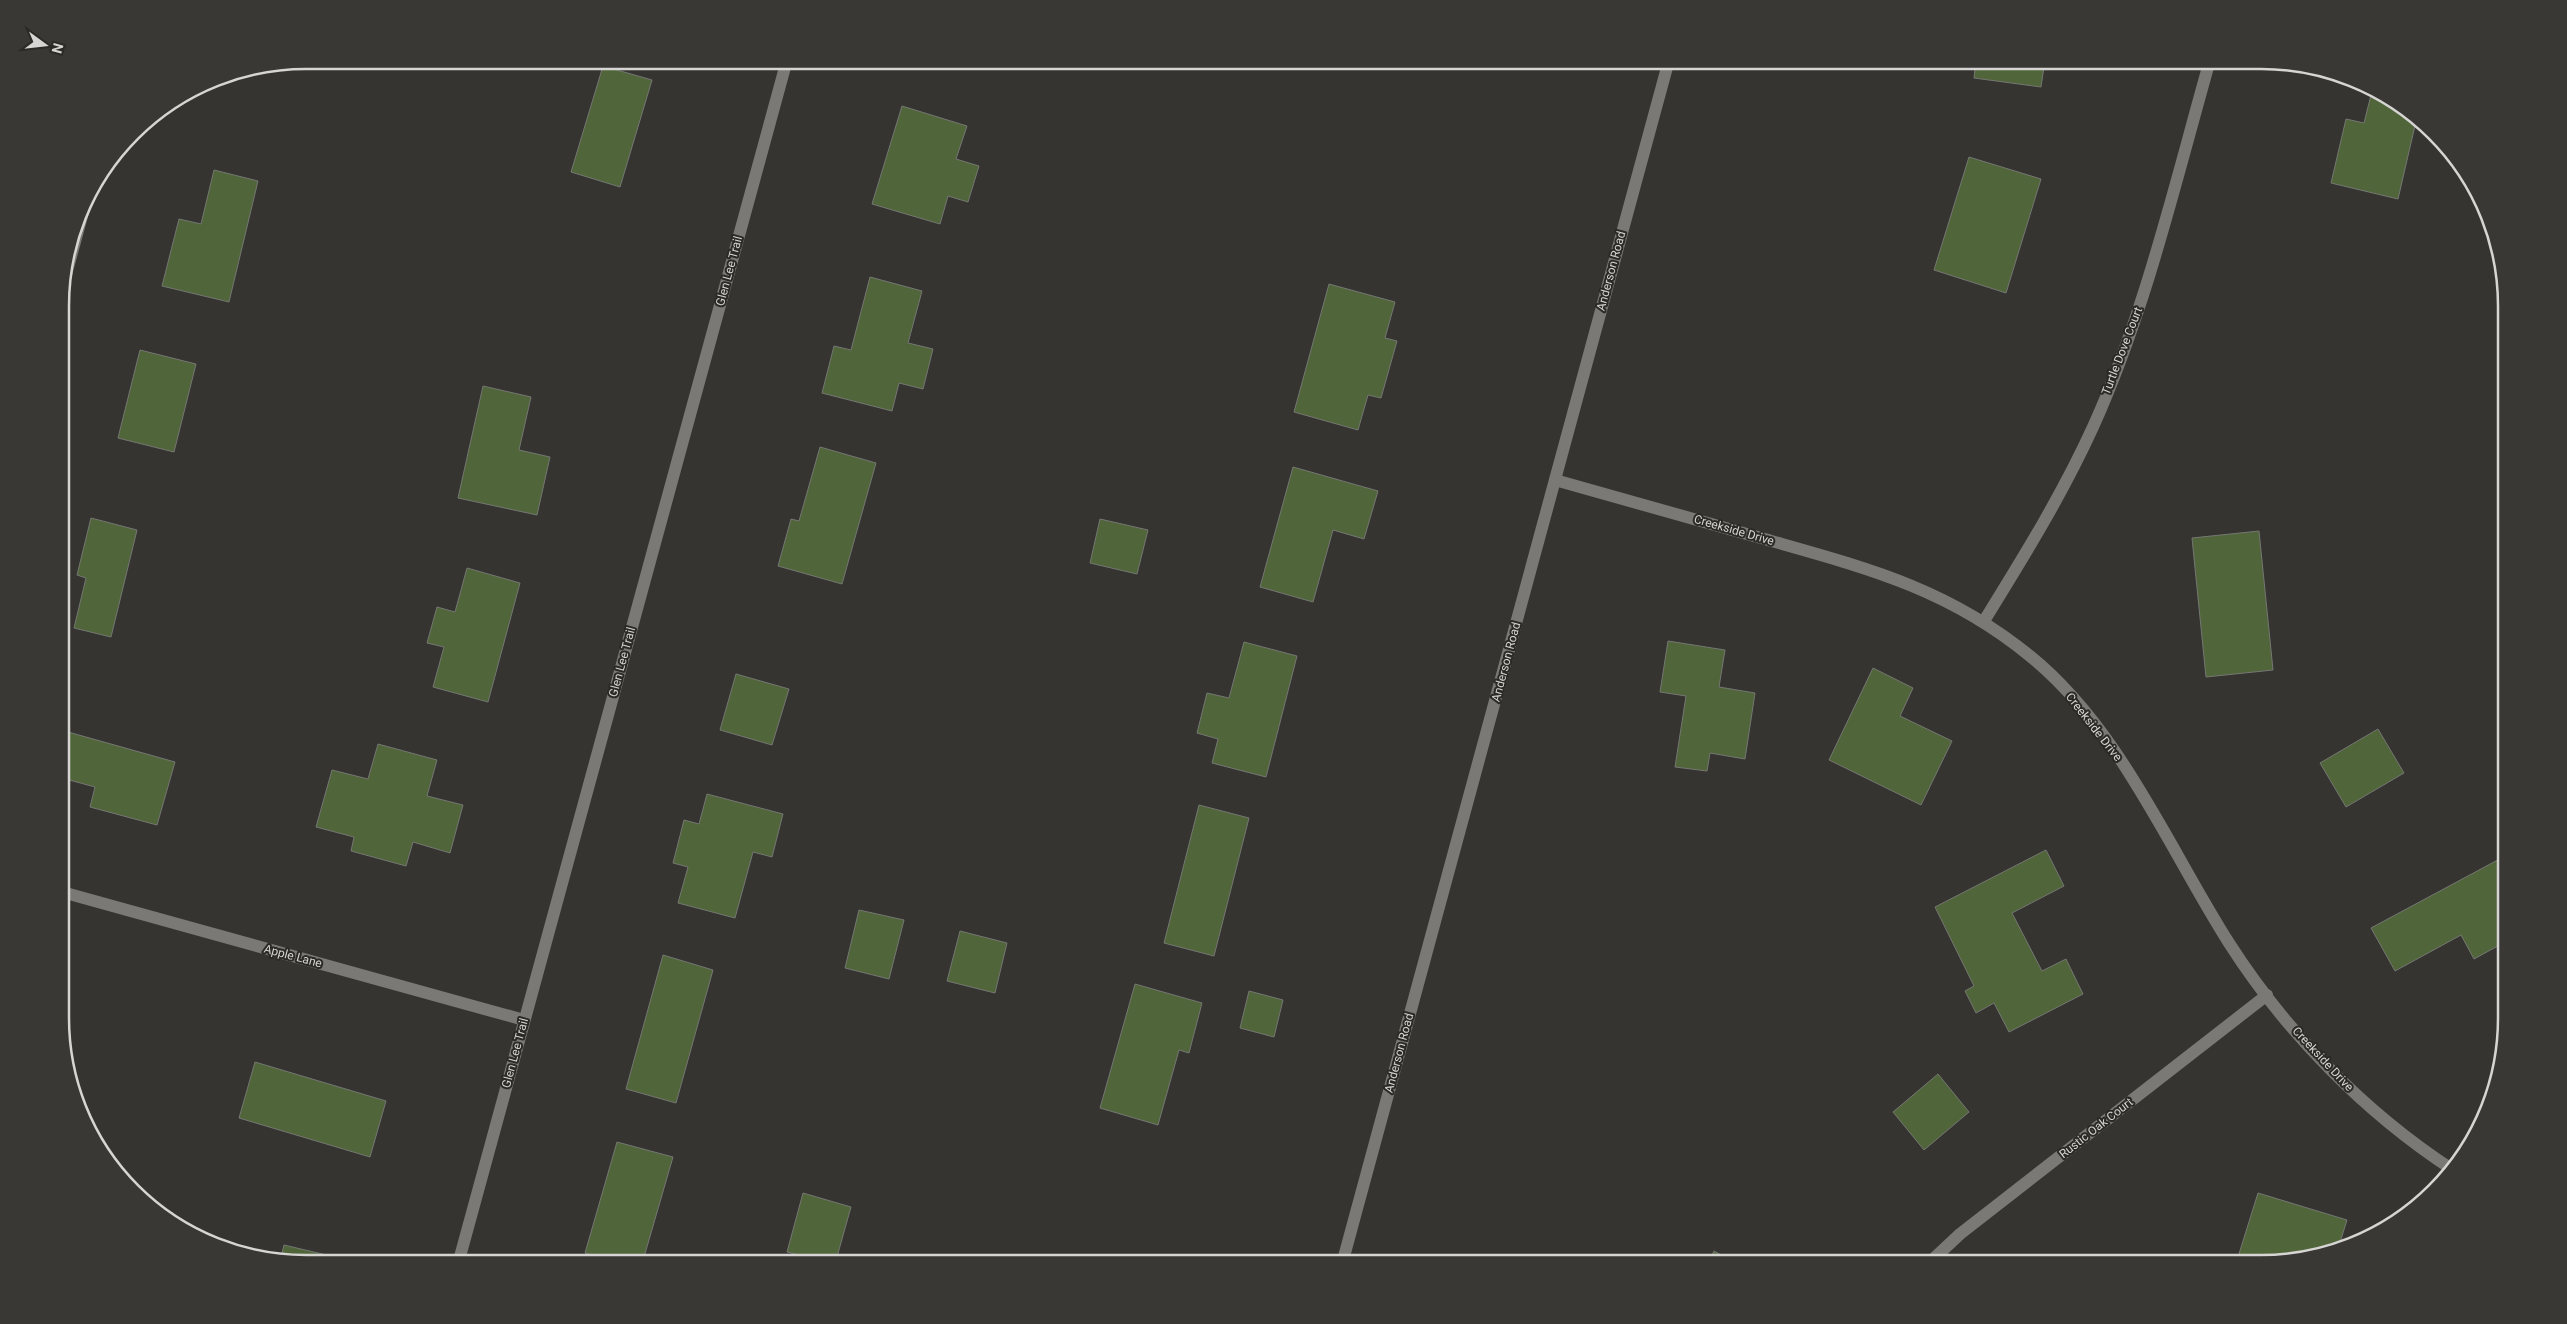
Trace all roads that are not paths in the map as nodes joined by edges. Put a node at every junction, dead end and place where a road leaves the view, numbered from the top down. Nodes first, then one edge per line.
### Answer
1 (785, 69) edge
2 (1667, 69) edge
3 (2207, 69) edge
4 (1555, 480) junction
5 (1984, 622) junction
6 (69, 894) edge
7 (2267, 995) junction
8 (524, 1020) junction
9 (2446, 1165) edge
10 (460, 1255) edge
11 (1344, 1255) edge
12 (1938, 1255) edge

1 - 8 street, Glen Lee Trail
2 - 4 street, Anderson Road
3 - 5 street, Turtle Dove Court
4 - 5 street, Creekside Drive
4 - 11 street, Anderson Road
5 - 7 street, Creekside Drive
6 - 8 street, Apple Lane
7 - 9 street, Creekside Drive
7 - 12 street, Rustic Oak Court
8 - 10 street, Glen Lee Trail

